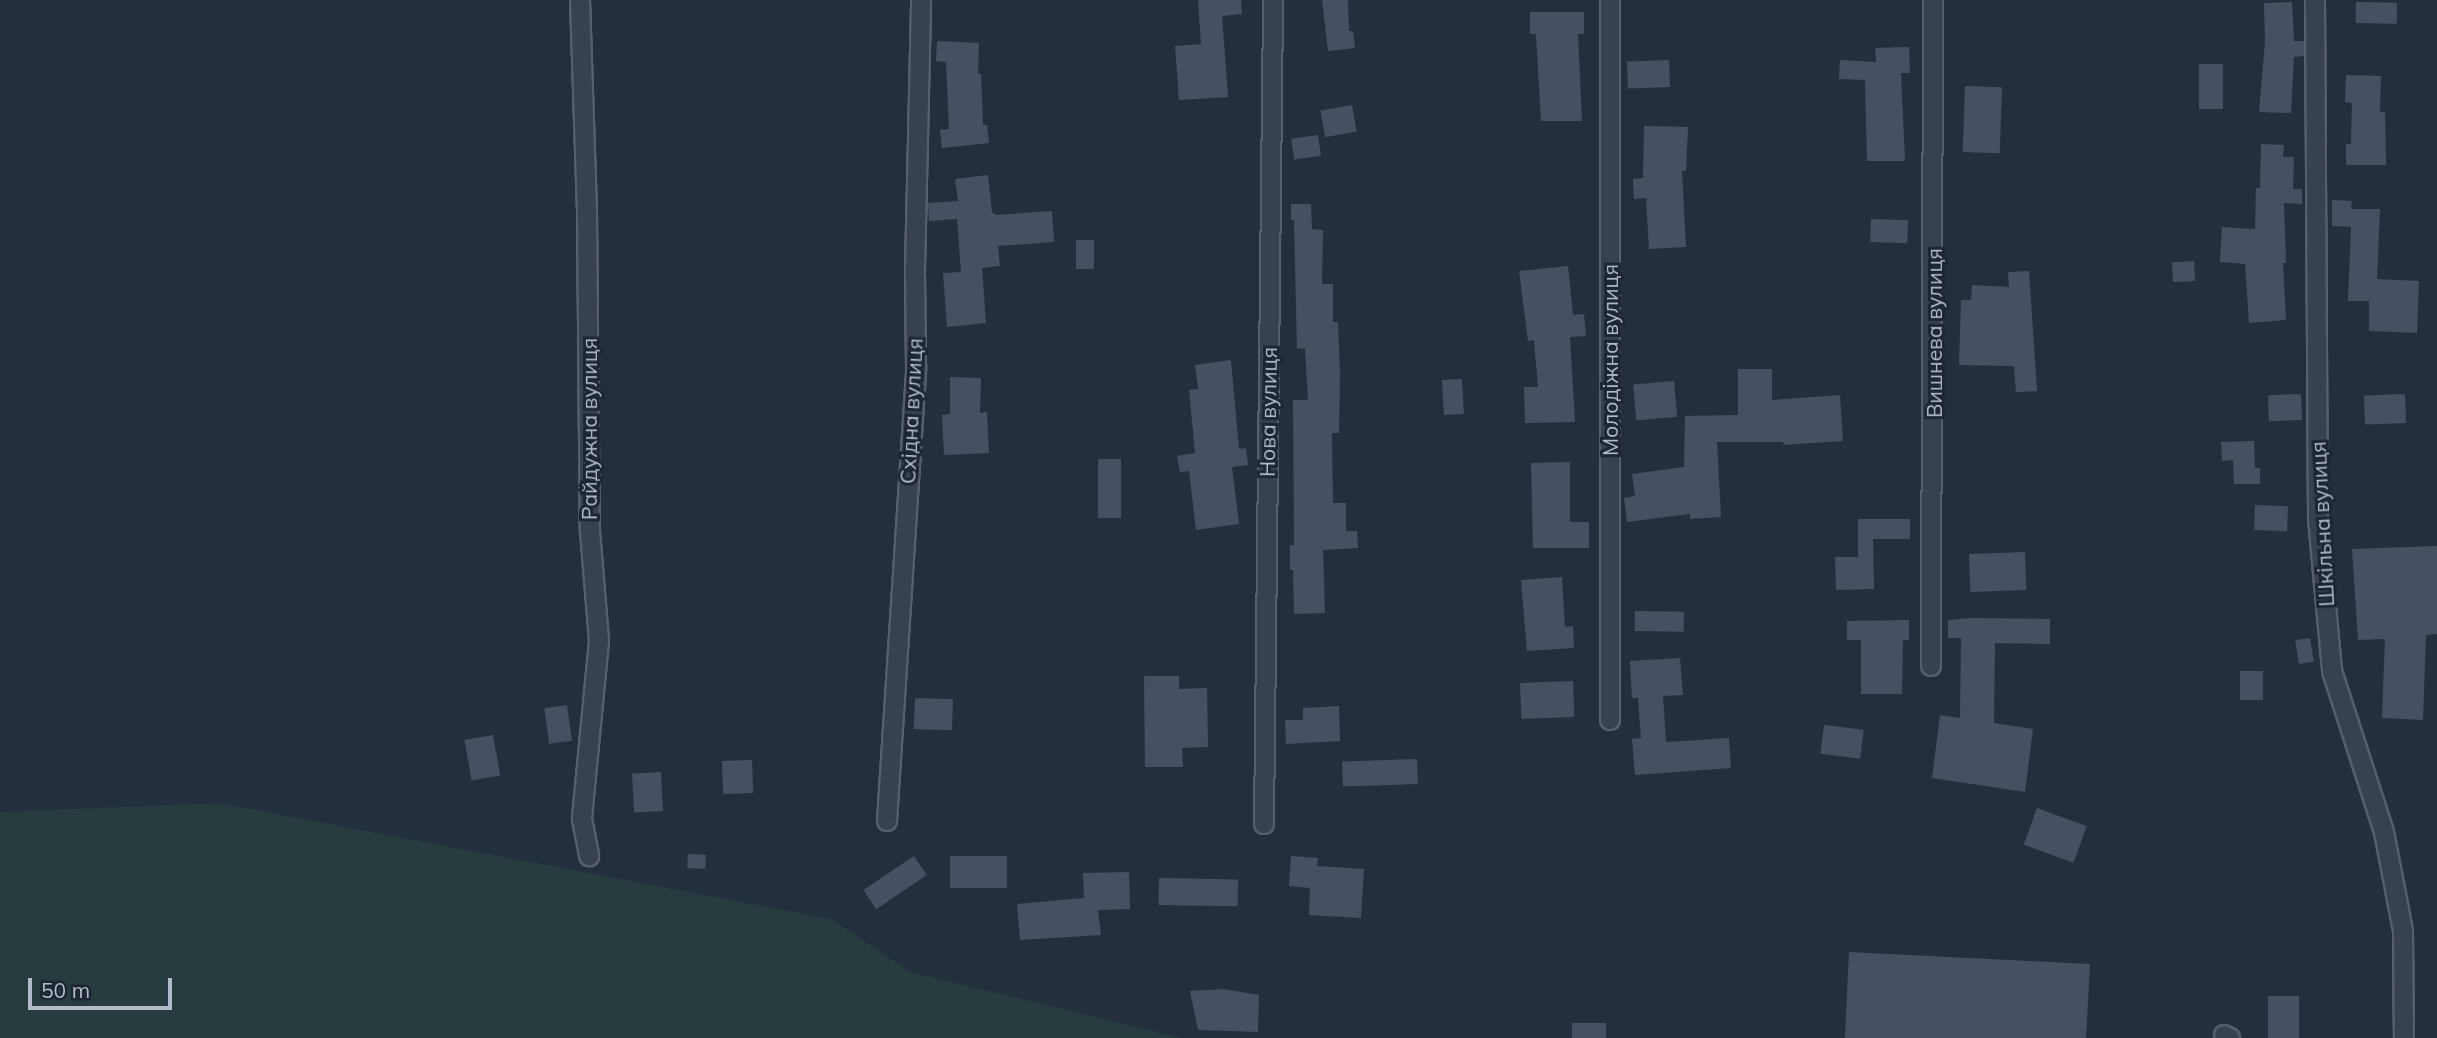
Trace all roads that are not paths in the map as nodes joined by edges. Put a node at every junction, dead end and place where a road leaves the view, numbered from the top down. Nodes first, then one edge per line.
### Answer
1 (580, 0) edge
2 (921, 0) edge
3 (1273, 0) edge
4 (1610, 0) edge
5 (1933, 0) edge
6 (2315, 0) edge
7 (1931, 666) dead end
8 (1610, 720) dead end
9 (887, 821) dead end
10 (1264, 824) dead end
11 (589, 856) dead end
12 (2404, 1038) edge

1 - 11 street, Райдужна вулиця
2 - 9 street, Східна вулиця
3 - 10 street, Нова вулиця
4 - 8 street, Молодіжна вулиця
5 - 7 street, Вишнева вулиця
6 - 12 street, Шкільна вулиця

